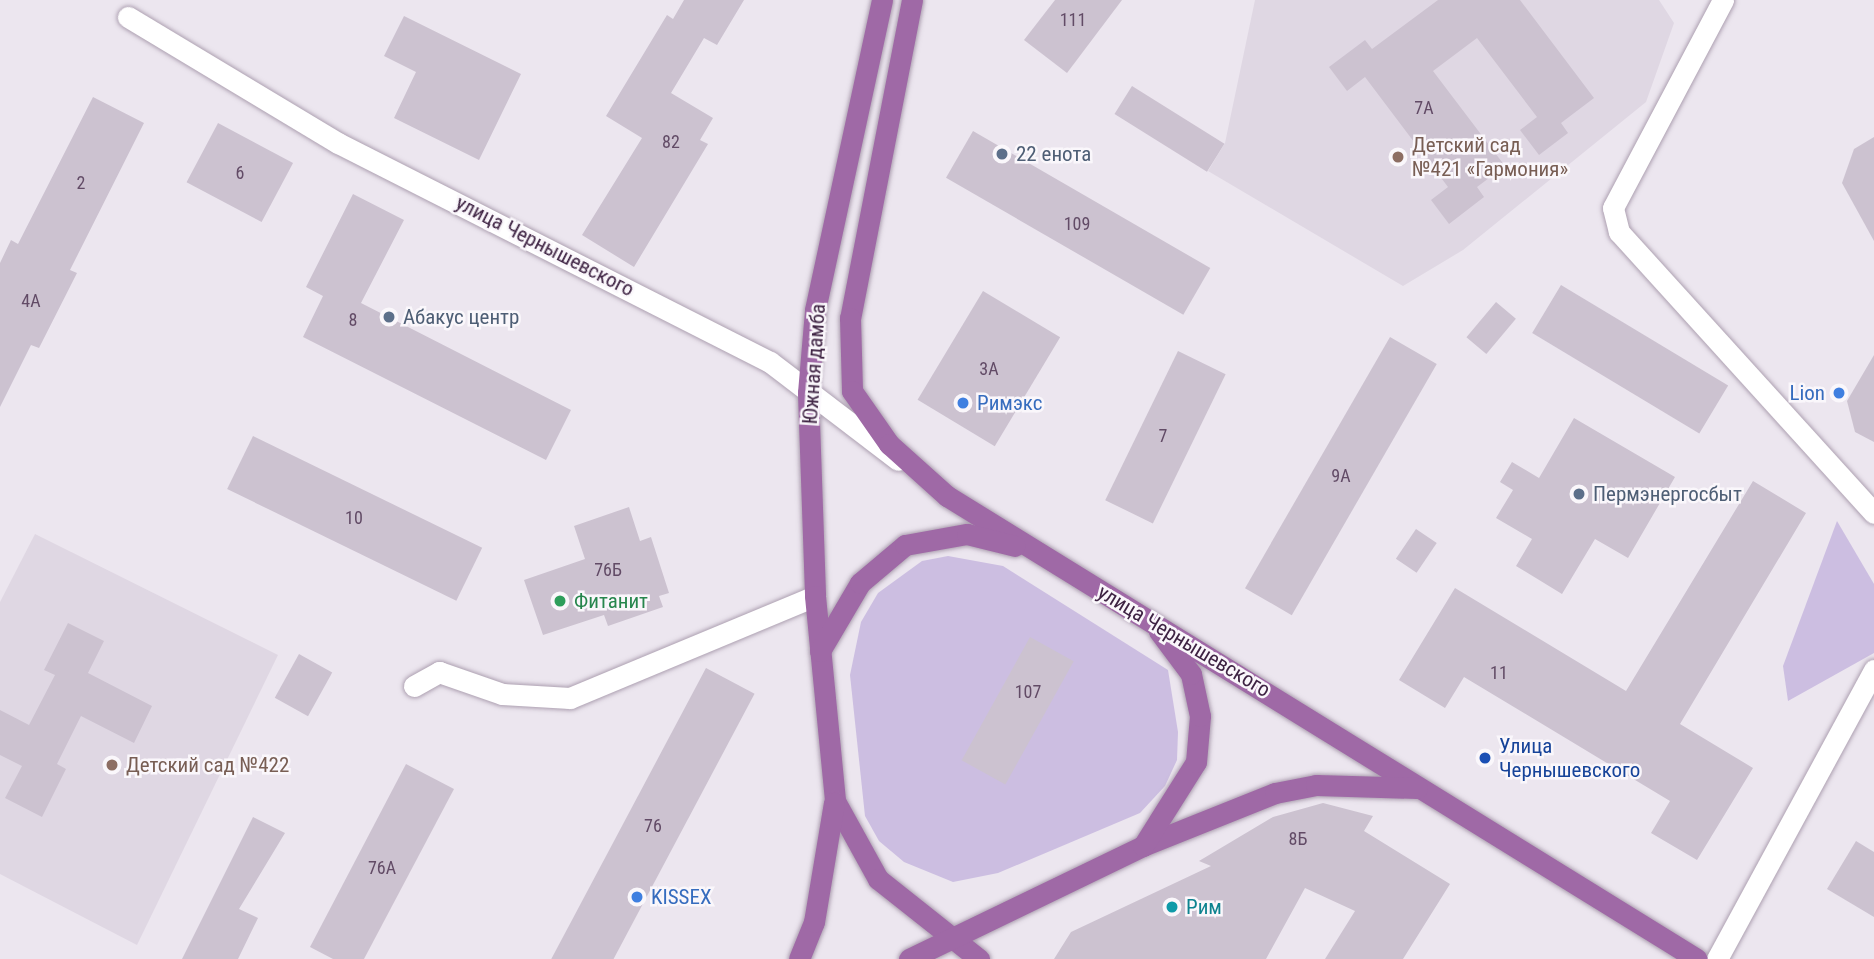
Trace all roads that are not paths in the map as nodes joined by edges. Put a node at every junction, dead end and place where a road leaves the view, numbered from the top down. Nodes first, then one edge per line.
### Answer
1 (882, 0) edge
2 (912, 0) edge
3 (1723, 0) edge
4 (128, 17) dead end
5 (850, 318) joint
6 (808, 393) junction
7 (947, 496) junction
8 (1874, 513) edge
9 (1034, 550) junction
10 (815, 596) junction
11 (1152, 621) junction
12 (820, 651) junction
13 (1874, 670) edge
14 (414, 686) dead end
15 (1419, 788) junction
16 (835, 801) junction
17 (1143, 846) junction
18 (951, 940) junction
19 (799, 959) edge
20 (909, 959) edge
21 (979, 959) edge
22 (1697, 959) edge
23 (1717, 959) edge

1 - 6 main road, Южная дамба
2 - 5 main road, Южная дамба
3 - 8 street
4 - 6 street, улица Чернышевского
5 - 7 main road, улица Чернышевского
6 - 7 street, улица Чернышевского
6 - 10 main road, Южная дамба
7 - 9 main road, улица Чернышевского
9 - 11 main road, улица Чернышевского
9 - 12 main road
10 - 12 main road, Южная дамба
10 - 14 street
11 - 15 main road, улица Чернышевского
11 - 17 main road
12 - 16 main road, Южная дамба
13 - 23 street
15 - 17 main road, улица Чернышевского
15 - 22 main road, улица Чернышевского
16 - 18 main road
16 - 19 main road
17 - 18 main road, улица Чернышевского
18 - 20 main road, улица Чернышевского
18 - 21 main road

